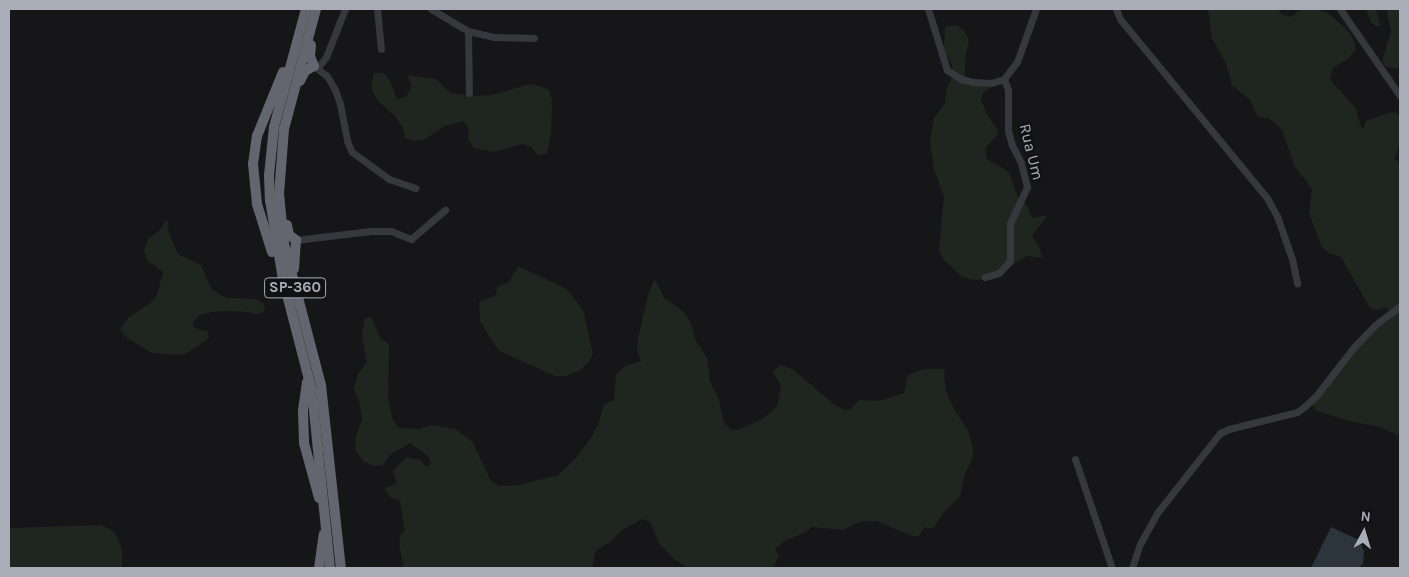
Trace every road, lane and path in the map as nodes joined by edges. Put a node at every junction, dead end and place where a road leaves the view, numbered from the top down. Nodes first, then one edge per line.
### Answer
1 (306, 9) edge
2 (316, 9) edge
3 (345, 9) edge
4 (377, 9) edge
5 (431, 9) edge
6 (928, 9) edge
7 (1036, 9) edge
8 (1116, 9) edge
9 (1340, 9) edge
10 (312, 24) junction
11 (468, 30) junction
12 (534, 38) dead end
13 (294, 49) junction
14 (381, 49) dead end
15 (316, 66) junction
16 (1004, 79) junction
17 (294, 90) junction
18 (469, 93) dead end
19 (1400, 96) edge
20 (415, 188) dead end
21 (279, 194) junction
22 (445, 210) dead end
23 (296, 240) junction
24 (282, 278) junction
25 (985, 278) dead end
26 (1297, 283) dead end
27 (296, 290) junction
28 (1400, 306) edge
29 (1075, 460) dead end
30 (326, 528) junction
31 (320, 568) edge
32 (330, 568) edge
33 (341, 568) edge
34 (1112, 568) edge
35 (1132, 568) edge

1 - 13 highway, SP-360
2 - 10 highway, SP-360
3 - 15 street
4 - 14 street
5 - 11 street
6 - 16 street
7 - 16 street
8 - 26 street
9 - 19 street
10 - 15 highway
10 - 17 highway, SP-360
11 - 12 street
11 - 18 street
13 - 24 highway, SP-360
13 - 24 highway
15 - 17 highway
15 - 20 street
16 - 25 street, Rua Um
17 - 21 highway, SP-360
21 - 23 highway
21 - 27 highway, SP-360
22 - 23 street
23 - 27 highway
24 - 30 highway, SP-360
27 - 33 highway, SP-360
28 - 35 street
29 - 34 street
30 - 31 highway
30 - 32 highway

